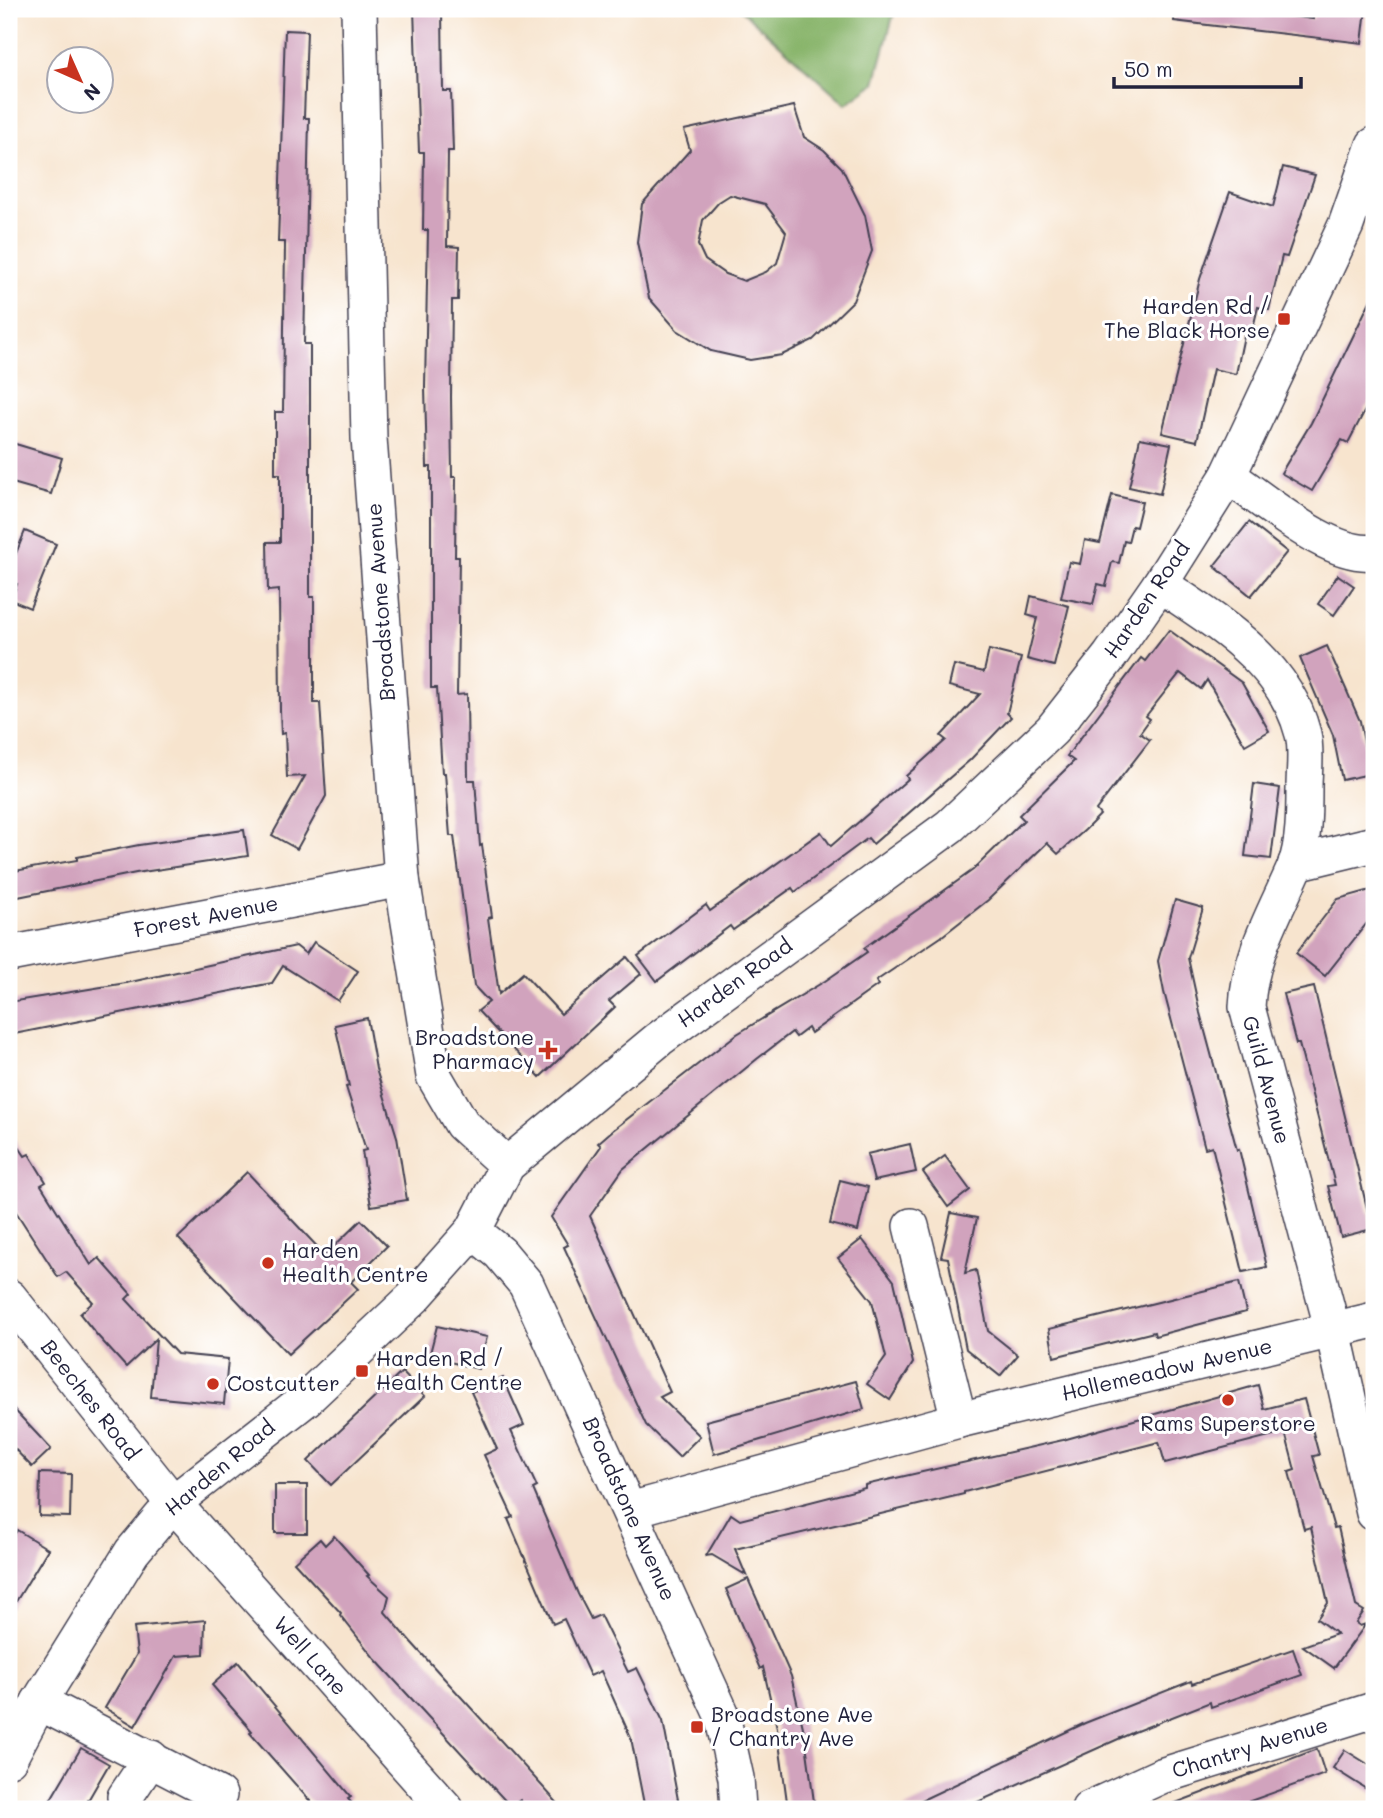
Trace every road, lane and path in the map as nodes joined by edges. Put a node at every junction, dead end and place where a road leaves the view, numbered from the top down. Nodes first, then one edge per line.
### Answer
1 (359, 9) edge
2 (1374, 145) edge
3 (1228, 476) junction
4 (1374, 552) edge
5 (1160, 584) junction
6 (1374, 844) edge
7 (1296, 863) junction
8 (402, 879) junction
9 (9, 954) edge
10 (507, 1165) junction
11 (911, 1226) dead end
12 (473, 1231) junction
13 (9, 1297) edge
14 (1374, 1320) edge
15 (1332, 1331) junction
16 (959, 1420) junction
17 (173, 1503) junction
18 (630, 1510) junction
19 (1374, 1513) edge
20 (39, 1702) junction
21 (1374, 1710) edge
22 (151, 1758) junction
23 (9, 1759) edge
24 (219, 1795) dead end
25 (125, 1797) dead end
26 (446, 1809) edge
27 (738, 1809) edge
28 (1089, 1809) edge

1 - 8 street, Broadstone Avenue
2 - 3 street, Harden Road
3 - 4 street
3 - 5 street, Harden Road
5 - 7 street, Guild Avenue
5 - 10 street, Harden Road
6 - 7 street
7 - 15 street, Guild Avenue
8 - 9 street, Forest Avenue
8 - 10 street, Broadstone Avenue
10 - 12 street, Harden Road
11 - 16 street
12 - 17 street, Harden Road
12 - 18 street, Broadstone Avenue
13 - 17 street, Beeches Road
14 - 15 street, Hollemeadow Avenue
15 - 16 street, Hollemeadow Avenue
15 - 19 street, Guild Avenue
16 - 18 street, Hollemeadow Avenue
17 - 20 street, Harden Road
17 - 26 street, Well Lane
18 - 27 street, Broadstone Avenue
20 - 22 street
20 - 23 street, Harden Road
21 - 28 street, Chantry Avenue
22 - 24 street
22 - 25 street

